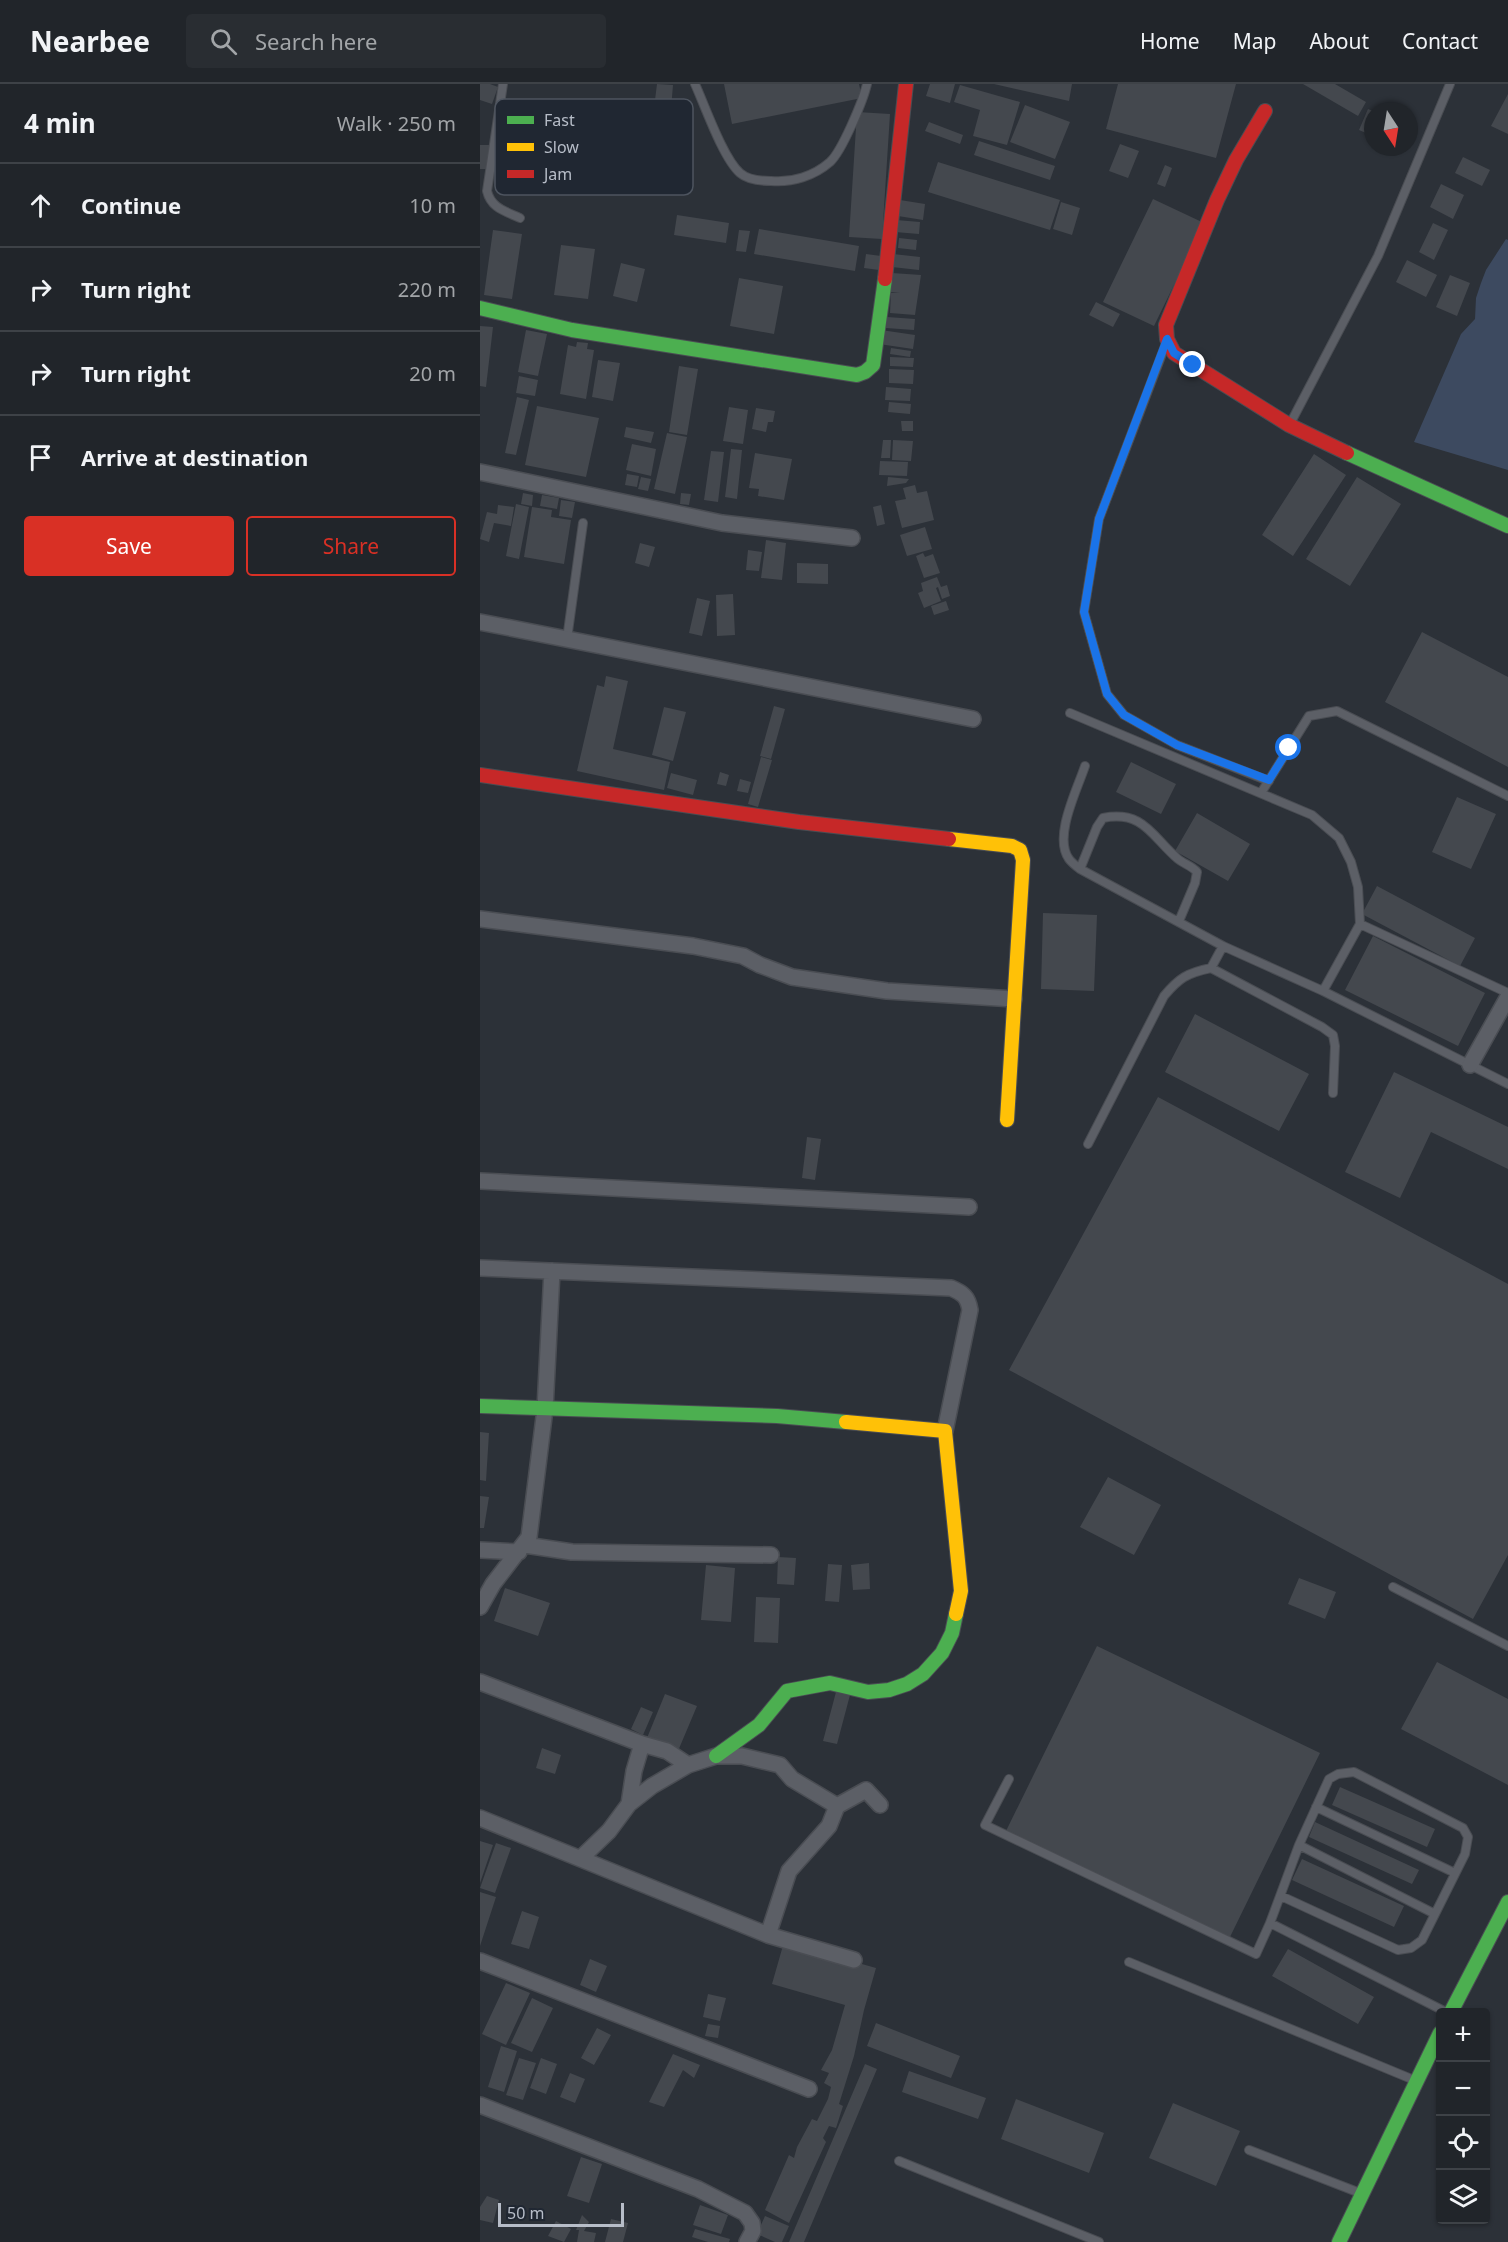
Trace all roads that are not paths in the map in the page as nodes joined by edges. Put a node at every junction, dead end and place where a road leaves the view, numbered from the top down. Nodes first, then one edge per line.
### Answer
1 (505, 84) edge
2 (694, 84) edge
3 (867, 84) edge
4 (906, 84) edge
5 (1450, 84) edge
6 (502, 99) edge
7 (1265, 111) dead end
8 (495, 143) edge
9 (520, 218) dead end
10 (480, 308) edge
11 (1167, 339) junction
12 (1290, 425) junction
13 (480, 472) edge
14 (583, 523) dead end
15 (1508, 525) edge
16 (852, 538) dead end
17 (480, 622) edge
18 (567, 639) junction
19 (1070, 713) dead end
20 (973, 719) dead end
21 (1085, 766) dead end
22 (480, 775) edge
23 (1269, 780) junction
24 (1261, 793) junction
25 (1508, 796) edge
26 (1080, 869) junction
27 (480, 919) edge
28 (1179, 921) junction
29 (1360, 924) junction
30 (1223, 946) junction
31 (1211, 968) junction
32 (1323, 991) junction
33 (1508, 995) edge
34 (1014, 999) junction
35 (1470, 1065) junction
36 (1508, 1084) edge
37 (1333, 1093) dead end
38 (1007, 1120) dead end
39 (1088, 1144) dead end
40 (480, 1180) edge
41 (969, 1207) dead end
42 (480, 1268) edge
43 (552, 1271) junction
44 (480, 1406) edge
45 (545, 1409) junction
46 (945, 1431) junction
47 (522, 1548) junction
48 (480, 1550) edge
49 (771, 1555) dead end
50 (1393, 1587) dead end
51 (480, 1607) edge
52 (1508, 1646) edge
53 (480, 1682) edge
54 (642, 1744) junction
55 (717, 1756) junction
56 (688, 1765) junction
57 (1009, 1779) dead end
58 (629, 1804) junction
59 (880, 1805) dead end
60 (837, 1806) junction
61 (1316, 1807) junction
62 (480, 1818) edge
63 (1299, 1845) junction
64 (580, 1858) junction
65 (1455, 1873) junction
66 (1281, 1896) junction
67 (1508, 1902) edge
68 (1435, 1914) junction
69 (1270, 1923) junction
70 (768, 1935) junction
71 (854, 1960) dead end
72 (480, 1961) edge
73 (1130, 1962) dead end
74 (1436, 2008) edge
75 (1454, 2008) edge
76 (1436, 2041) edge
77 (1416, 2080) junction
78 (809, 2089) dead end
79 (480, 2105) edge
80 (1250, 2150) dead end
81 (899, 2161) dead end
82 (1362, 2194) junction
83 (747, 2242) edge
84 (1100, 2242) edge
85 (1339, 2242) edge

1 - 6 lane
2 - 3 lane
4 - 10 street
5 - 12 lane
7 - 11 street
8 - 9 lane
11 - 12 street
11 - 23 lane
12 - 15 street
13 - 16 street
14 - 18 lane
17 - 18 street
18 - 20 street
19 - 24 lane
21 - 26 lane
22 - 34 street
23 - 24 lane
23 - 25 lane
24 - 29 lane
26 - 28 lane
26 - 28 lane
27 - 34 street
28 - 30 lane
29 - 32 lane
29 - 33 lane
30 - 31 lane
30 - 32 lane
31 - 37 lane
31 - 39 lane
32 - 35 lane
33 - 35 street
34 - 38 street
35 - 36 lane
40 - 41 street
42 - 43 street
43 - 45 street
43 - 46 street
44 - 45 street
45 - 46 street
45 - 47 street
46 - 55 street
47 - 48 street
47 - 49 street
47 - 51 street
50 - 52 lane
53 - 54 street
54 - 56 street
54 - 58 street
55 - 56 street
55 - 60 street
56 - 58 street
57 - 69 lane
58 - 64 street
59 - 60 street
60 - 70 street
61 - 63 lane
61 - 65 lane
61 - 65 lane
62 - 64 street
63 - 66 lane
63 - 68 lane
64 - 70 street
65 - 68 lane
66 - 68 lane
66 - 69 lane
67 - 75 street
69 - 74 lane
70 - 71 street
72 - 78 street
73 - 77 lane
76 - 77 street
77 - 82 street
79 - 83 street
80 - 82 lane
81 - 84 lane
82 - 85 street

